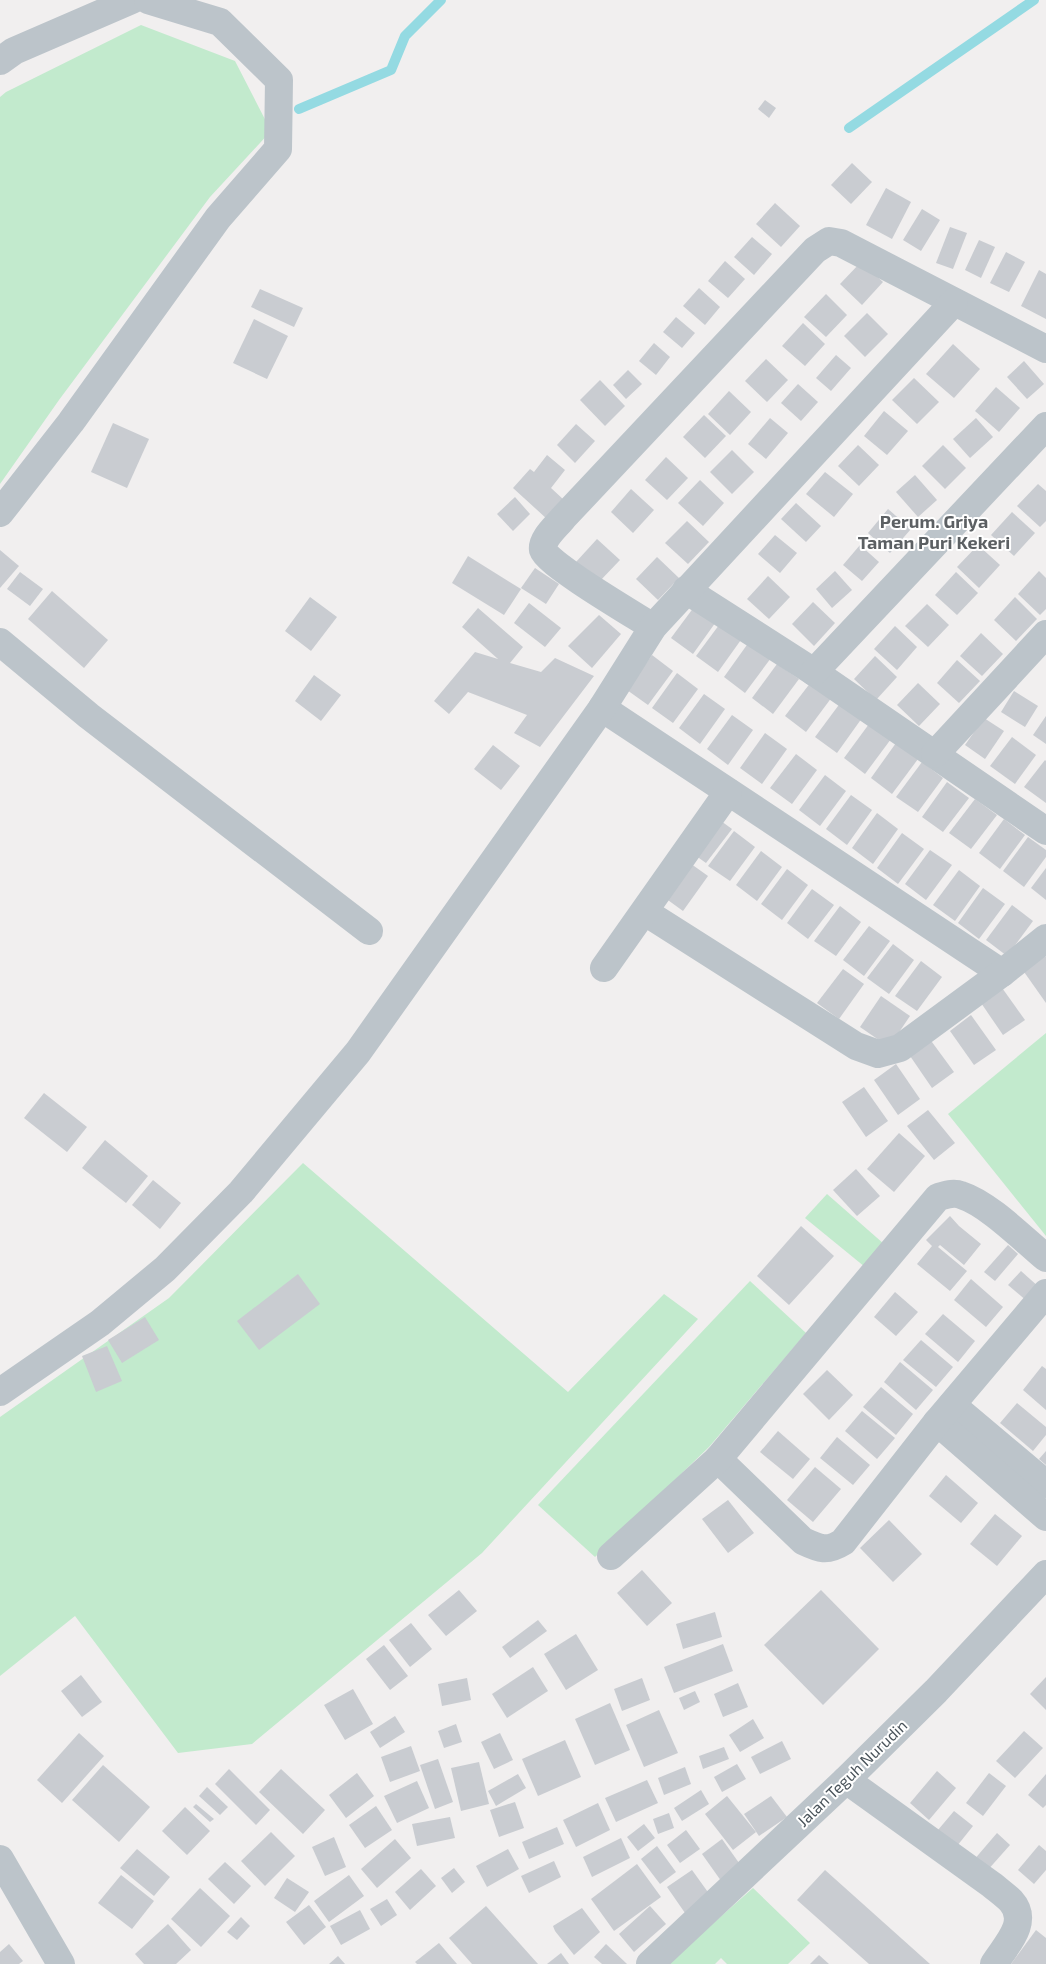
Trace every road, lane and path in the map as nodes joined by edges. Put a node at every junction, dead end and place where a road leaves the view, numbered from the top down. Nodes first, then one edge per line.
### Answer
1 (132, 0) edge
2 (148, 0) edge
3 (0, 61) edge
4 (954, 302) junction
5 (1046, 350) edge
6 (1046, 426) edge
7 (0, 513) edge
8 (686, 590) junction
9 (653, 627) junction
10 (0, 642) edge
11 (1040, 651) edge
12 (814, 672) junction
13 (602, 708) junction
14 (935, 754) junction
15 (728, 792) junction
16 (1046, 830) edge
17 (645, 912) junction
18 (370, 931) dead end
19 (1046, 938) edge
20 (604, 968) dead end
21 (1002, 973) junction
22 (1046, 1258) edge
23 (1046, 1293) edge
24 (0, 1392) edge
25 (944, 1413) junction
26 (718, 1459) junction
27 (1046, 1484) edge
28 (1046, 1517) edge
29 (612, 1556) dead end
30 (1046, 1574) edge
31 (846, 1780) junction
32 (0, 1859) edge
33 (9, 1895) edge
34 (61, 1964) edge
35 (650, 1964) edge
36 (994, 1964) edge

1 - 3 street
2 - 7 street
4 - 5 street
4 - 8 street
4 - 9 street
6 - 12 street
8 - 9 street
8 - 12 street
9 - 13 street
10 - 18 street
11 - 14 street
12 - 14 street
13 - 15 street
13 - 24 street
14 - 16 street
15 - 17 street
15 - 21 street
17 - 20 street
17 - 21 street
19 - 21 street
22 - 26 street
23 - 25 street
25 - 26 street
25 - 27 street
25 - 28 street
26 - 29 street
30 - 31 street, Jalan Teguh Nurudin
31 - 35 street, Jalan Teguh Nurudin
31 - 36 street
32 - 33 street
33 - 34 street

